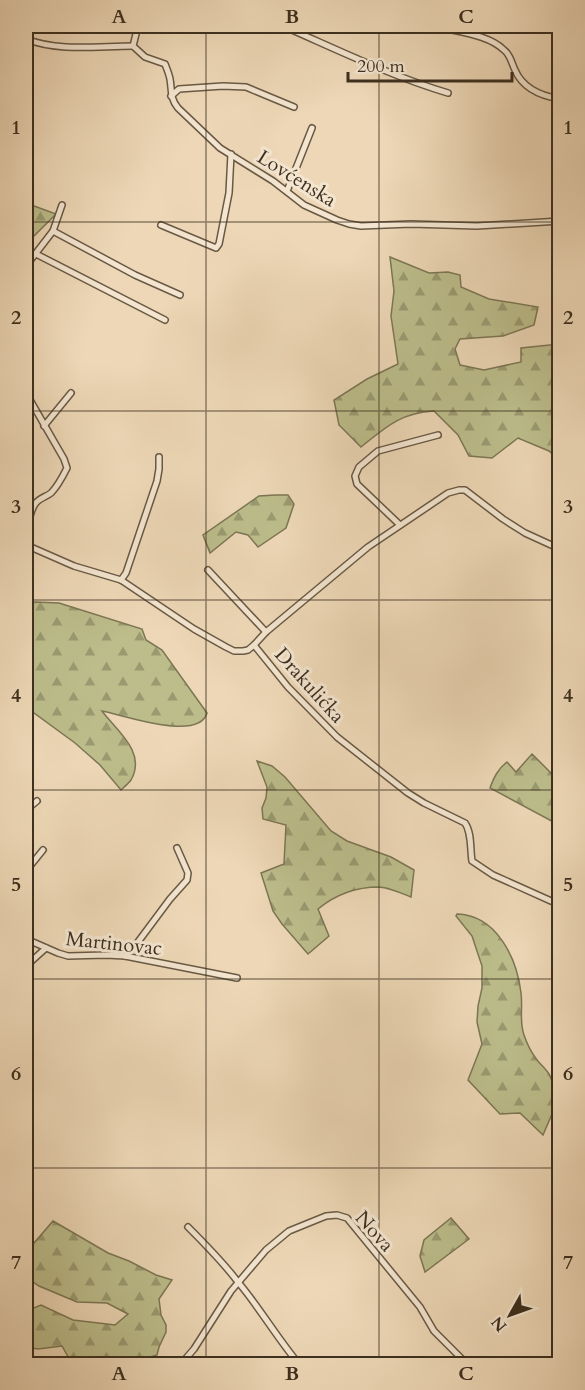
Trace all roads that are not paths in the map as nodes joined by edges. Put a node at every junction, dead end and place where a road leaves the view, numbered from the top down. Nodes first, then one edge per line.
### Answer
1 (138, 26) edge
2 (283, 26) edge
3 (435, 26) edge
4 (26, 39) edge
5 (133, 46) junction
6 (448, 93) dead end
7 (171, 96) junction
8 (560, 99) edge
9 (294, 107) dead end
10 (312, 128) dead end
11 (231, 154) junction
12 (287, 191) junction
13 (62, 205) dead end
14 (560, 222) edge
15 (160, 225) dead end
16 (53, 231) junction
17 (36, 254) junction
18 (26, 266) edge
19 (180, 295) dead end
20 (165, 320) dead end
21 (26, 393) edge
22 (71, 393) dead end
23 (44, 426) junction
24 (438, 435) dead end
25 (159, 457) dead end
26 (400, 525) junction
27 (26, 537) edge
28 (26, 545) edge
29 (560, 549) edge
30 (208, 570) dead end
31 (121, 580) junction
32 (266, 632) junction
33 (254, 645) junction
34 (38, 801) dead end
35 (26, 810) edge
36 (177, 848) dead end
37 (43, 850) dead end
38 (26, 871) edge
39 (560, 905) edge
40 (26, 939) edge
41 (46, 948) junction
42 (125, 956) junction
43 (26, 966) edge
44 (237, 978) dead end
45 (188, 1227) dead end
46 (239, 1282) junction
47 (181, 1365) edge
48 (299, 1365) edge
49 (467, 1365) edge

1 - 5 street
2 - 6 street
3 - 8 street
4 - 5 street
5 - 7 street, Lovćenska
7 - 9 street
7 - 11 street, Lovćenska
10 - 12 street
11 - 12 street, Lovćenska
11 - 15 street
12 - 14 street, Lovćenska
13 - 16 street
16 - 17 street
16 - 19 street
17 - 18 street
17 - 20 street
21 - 23 street
22 - 23 street
23 - 27 street
24 - 26 street
25 - 31 street
26 - 29 street
26 - 32 street
28 - 31 street, Drakulićka
30 - 32 street
31 - 33 street, Drakulićka
32 - 33 street
33 - 39 street, Drakulićka
34 - 35 street
36 - 42 street
37 - 38 street
40 - 41 street, Martinovac
41 - 42 street, Martinovac
41 - 43 street
42 - 44 street, Martinovac
45 - 46 street
46 - 47 street, Nova
46 - 48 street
46 - 49 street, Nova

